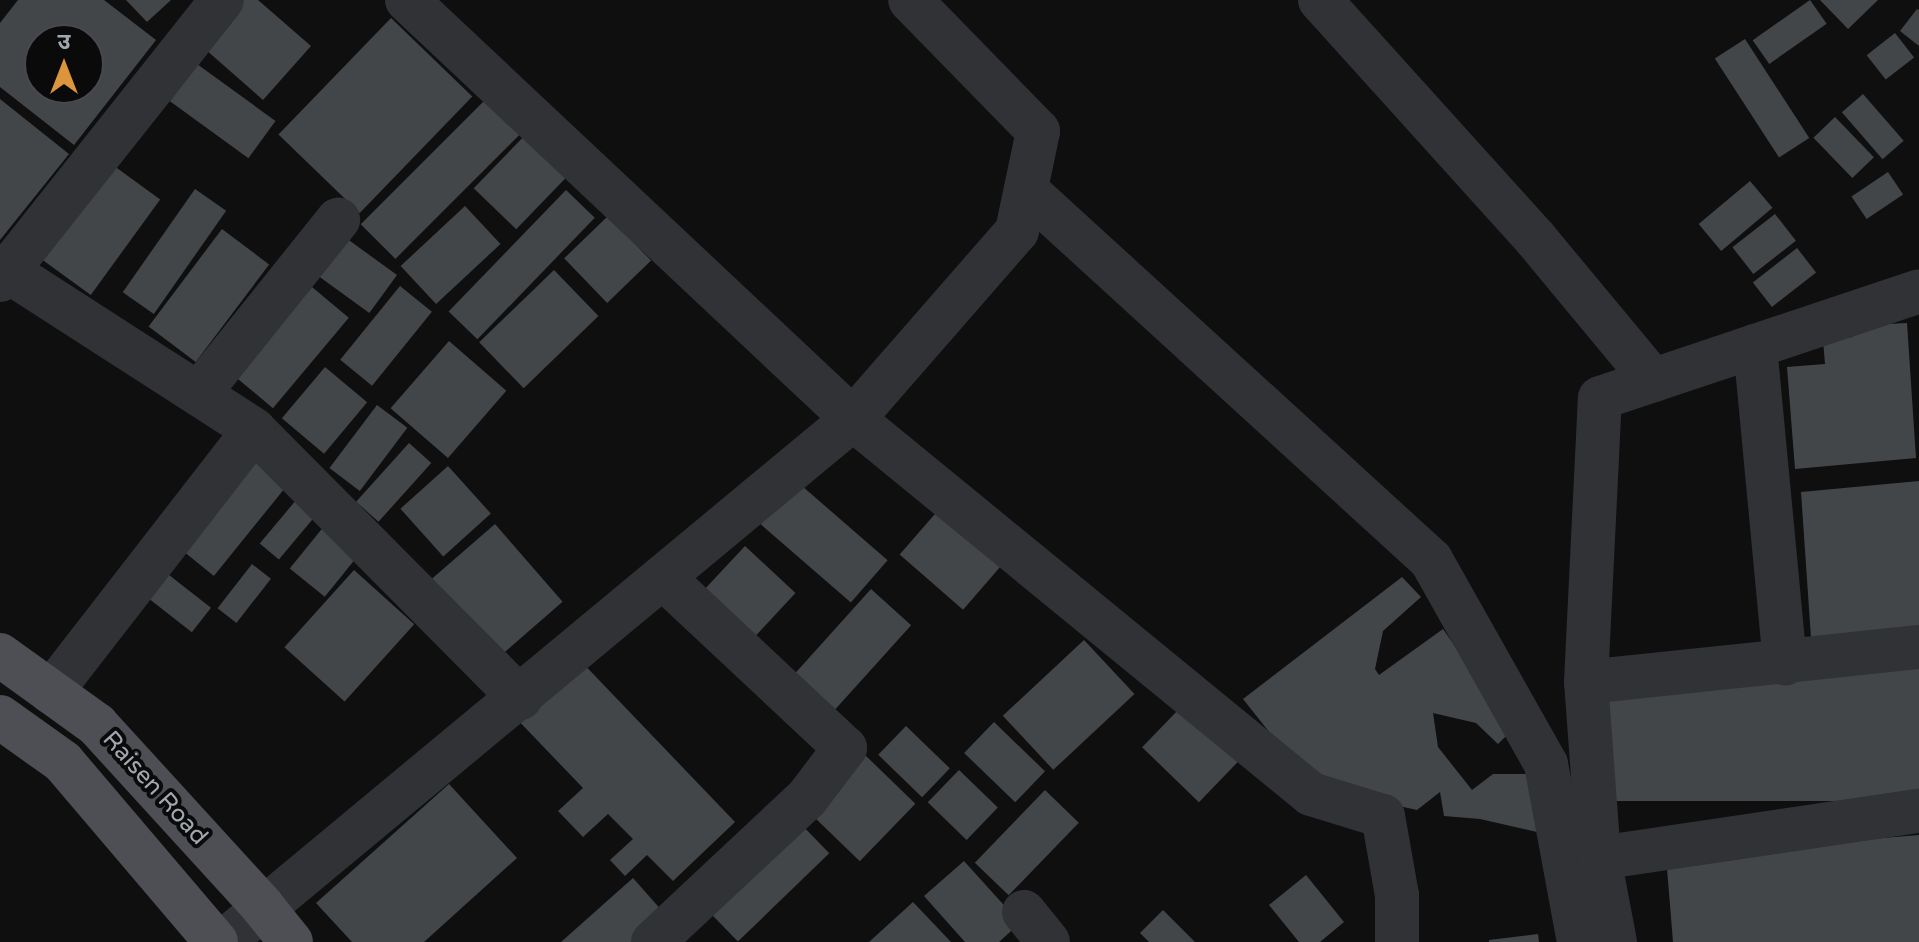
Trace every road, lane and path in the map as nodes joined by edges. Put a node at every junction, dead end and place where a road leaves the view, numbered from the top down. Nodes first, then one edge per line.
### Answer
1 (222, 0) edge
2 (407, 0) edge
3 (910, 0) edge
4 (1320, 0) edge
5 (1026, 190) junction
6 (338, 220) dead end
7 (2, 273) edge
8 (1919, 291) edge
9 (1755, 346) junction
10 (1653, 380) junction
11 (200, 392) junction
12 (853, 419) junction
13 (254, 430) junction
14 (662, 577) junction
15 (1919, 647) edge
16 (0, 655) edge
17 (1785, 664) junction
18 (1586, 682) junction
19 (51, 692) junction
20 (520, 698) junction
21 (0, 717) edge
22 (1919, 811) edge
23 (1599, 858) junction
24 (262, 906) junction
25 (216, 942) edge
26 (223, 942) edge
27 (291, 942) edge
28 (653, 942) edge
29 (1397, 942) edge
30 (1579, 942) edge
31 (1615, 942) edge

1 - 7 street
2 - 12 street
3 - 5 street
4 - 10 street
5 - 12 street
5 - 30 street
6 - 11 street
7 - 11 street
8 - 9 street
9 - 10 street
9 - 17 street
10 - 18 street
11 - 13 street
12 - 14 street
12 - 29 street
13 - 19 street
13 - 20 street
14 - 20 street
14 - 28 street
15 - 17 street
16 - 19 main road, Raisen Road
17 - 18 street
18 - 23 street
19 - 24 main road, Raisen Road
20 - 24 street
21 - 25 main road
22 - 23 street
23 - 31 street
24 - 26 street
24 - 27 main road, Raisen Road

